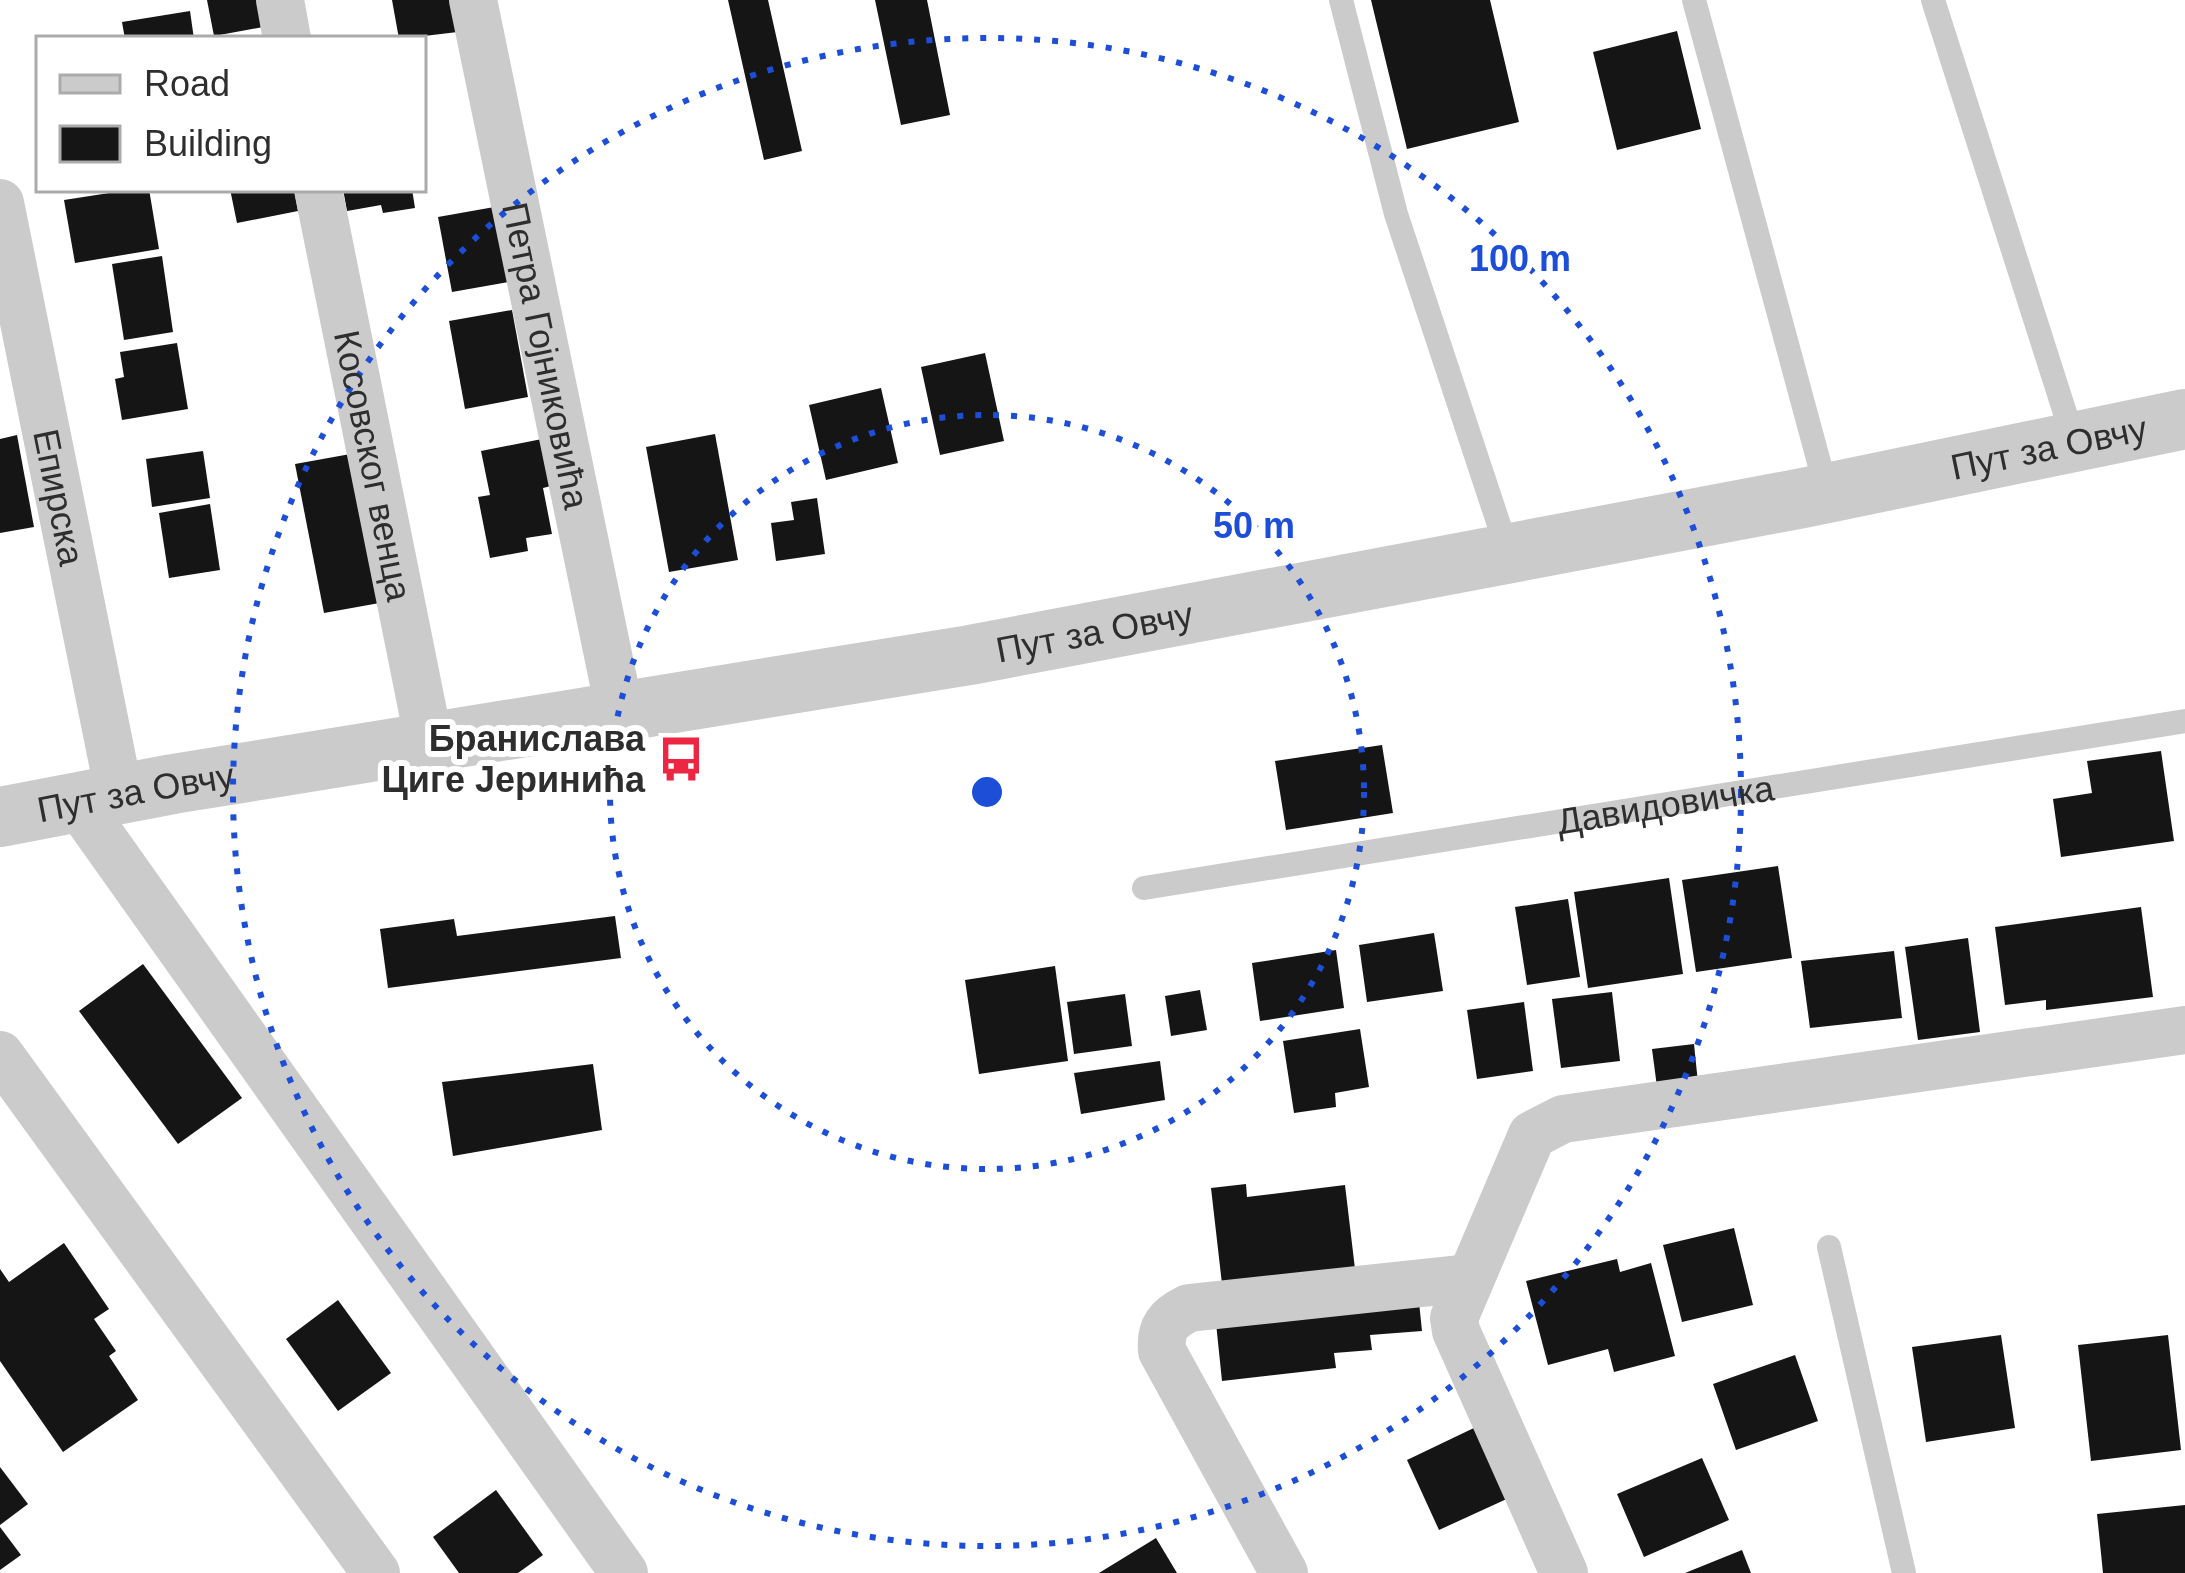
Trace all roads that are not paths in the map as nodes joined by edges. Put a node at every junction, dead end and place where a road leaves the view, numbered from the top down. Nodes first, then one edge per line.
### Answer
1 (280, 0) edge
2 (473, 0) edge
3 (1341, 0) edge
4 (1694, 0) edge
5 (1933, 0) edge
6 (286, 36) edge
7 (319, 192) edge
8 (0, 203) edge
9 (2185, 419) edge
10 (2074, 442) junction
11 (1827, 492) junction
12 (1508, 552) junction
13 (620, 713) junction
14 (2185, 721) edge
15 (429, 742) junction
16 (98, 797) junction
17 (0, 817) edge
18 (1144, 888) dead end
19 (2185, 1030) edge
20 (0, 1055) edge
21 (1829, 1246) dead end
22 (1469, 1278) junction
23 (376, 1573) edge
24 (624, 1573) edge
25 (1284, 1573) edge
26 (1564, 1573) edge
27 (1904, 1573) edge

1 - 6 street
2 - 13 street, Петра Гојниковића
3 - 12 lane
4 - 11 lane
5 - 10 lane
7 - 15 street, Косовског венца
8 - 16 street, Епирска
9 - 10 street, Пут за Овчу
10 - 11 street, Пут за Овчу
11 - 12 street, Пут за Овчу
12 - 13 street, Пут за Овчу
13 - 15 street, Пут за Овчу
14 - 18 lane, Давидовичка
15 - 16 street, Пут за Овчу
16 - 17 street, Пут за Овчу
16 - 24 street
19 - 22 street
20 - 23 street
21 - 27 lane
22 - 25 street
22 - 26 street

